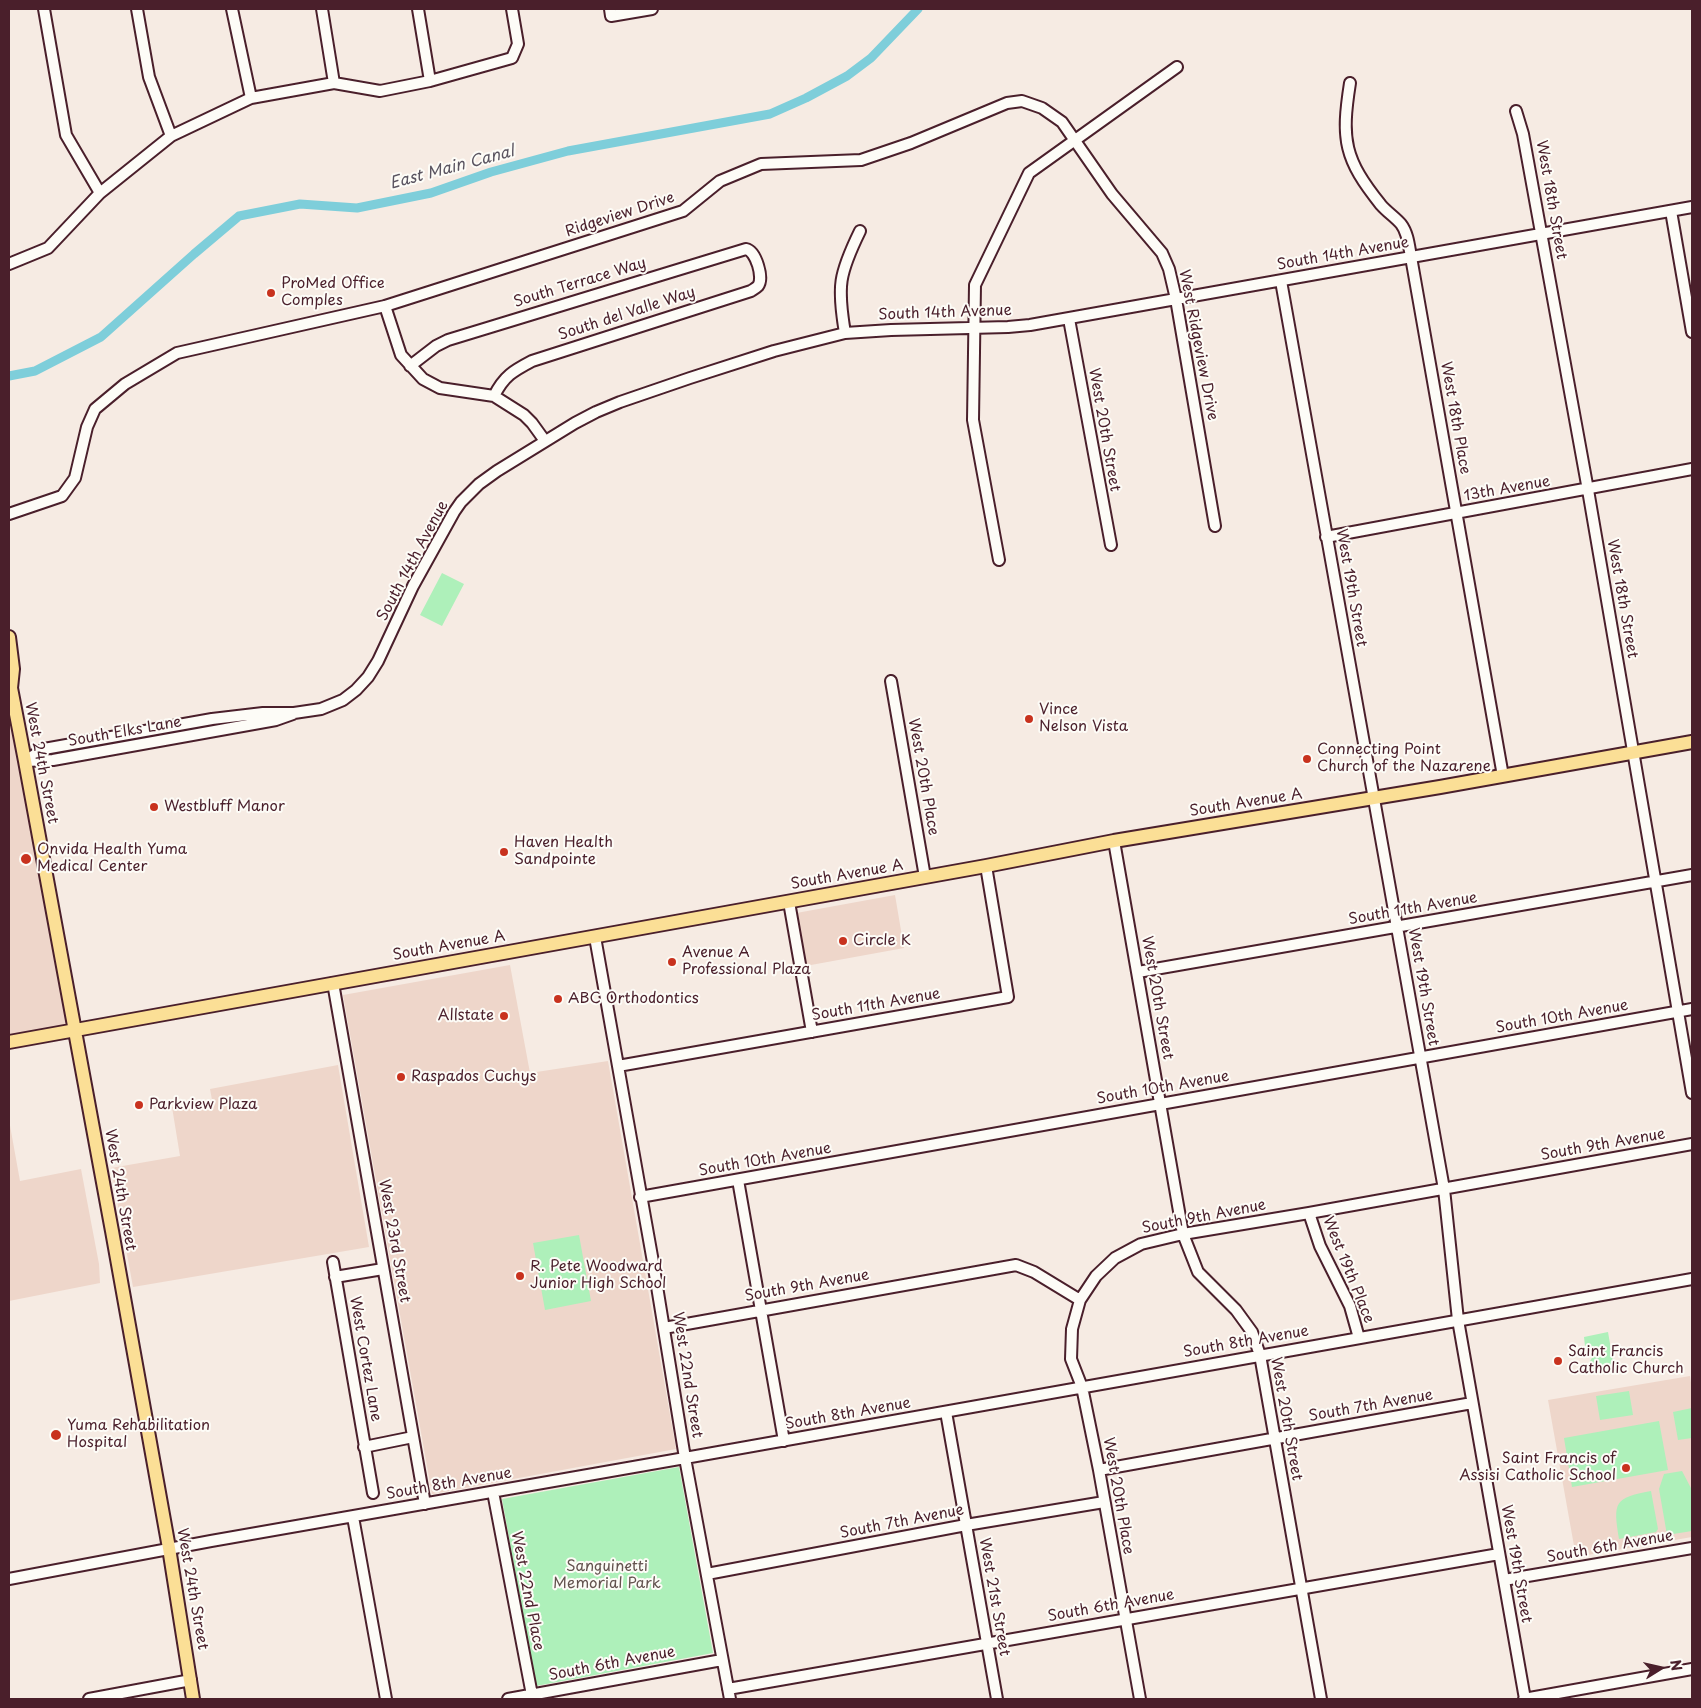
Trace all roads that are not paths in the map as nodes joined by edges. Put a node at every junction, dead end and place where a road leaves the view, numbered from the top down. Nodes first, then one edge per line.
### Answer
1 (44, 9) edge
2 (138, 9) edge
3 (232, 9) edge
4 (322, 9) edge
5 (418, 9) edge
6 (512, 9) edge
7 (610, 9) edge
8 (652, 9) edge
9 (1177, 67) dead end
10 (430, 81) junction
11 (334, 83) junction
12 (1350, 83) dead end
13 (251, 98) junction
14 (1516, 111) dead end
15 (171, 136) junction
16 (1074, 140) junction
17 (100, 193) junction
18 (1692, 207) edge
19 (1671, 211) junction
20 (860, 231) dead end
21 (1541, 234) junction
22 (1411, 257) junction
23 (757, 262) joint
24 (9, 264) edge
25 (1281, 280) junction
26 (1176, 299) junction
27 (385, 306) junction
28 (1069, 319) junction
29 (974, 328) junction
30 (1692, 332) edge
31 (845, 333) junction
32 (410, 366) junction
33 (494, 396) junction
34 (545, 441) junction
35 (1692, 470) edge
36 (1588, 490) junction
37 (1457, 513) junction
38 (9, 514) edge
39 (1215, 526) dead end
40 (1326, 537) junction
41 (1111, 545) dead end
42 (999, 560) dead end
43 (9, 637) edge
44 (891, 681) dead end
45 (10, 686) edge
46 (343, 700) joint
47 (1692, 742) edge
48 (1634, 752) junction
49 (25, 761) junction
50 (1503, 776) junction
51 (1373, 798) junction
52 (1114, 841) junction
53 (986, 866) junction
54 (1692, 875) edge
55 (925, 877) junction
56 (1656, 882) junction
57 (789, 902) junction
58 (1397, 927) junction
59 (594, 937) junction
60 (1138, 972) junction
61 (333, 983) junction
62 (1692, 1008) edge
63 (1678, 1011) junction
64 (74, 1029) junction
65 (812, 1032) junction
66 (9, 1042) edge
67 (1420, 1058) junction
68 (618, 1066) junction
69 (1692, 1093) edge
70 (1160, 1104) junction
71 (1692, 1144) edge
72 (738, 1180) junction
73 (1444, 1189) junction
74 (640, 1197) junction
75 (1309, 1213) junction
76 (1183, 1234) junction
77 (332, 1262) dead end
78 (383, 1269) junction
79 (335, 1277) junction
80 (1692, 1279) edge
81 (1080, 1300) junction
82 (762, 1310) junction
83 (1458, 1320) junction
84 (664, 1328) junction
85 (1359, 1338) junction
86 (1260, 1355) junction
87 (1082, 1387) junction
88 (1472, 1403) junction
89 (946, 1412) junction
90 (413, 1437) junction
91 (1274, 1438) junction
92 (784, 1441) junction
93 (364, 1447) junction
94 (685, 1458) junction
95 (1099, 1470) junction
96 (493, 1492) junction
97 (373, 1493) dead end
98 (1104, 1502) junction
99 (425, 1504) junction
100 (353, 1516) junction
101 (966, 1525) junction
102 (169, 1548) junction
103 (1692, 1548) edge
104 (1499, 1554) junction
105 (707, 1574) junction
106 (9, 1579) edge
107 (1504, 1580) junction
108 (1301, 1589) junction
109 (1126, 1619) junction
110 (987, 1643) junction
111 (722, 1660) junction
112 (1692, 1669) edge
113 (191, 1680) junction
114 (729, 1694) edge
115 (532, 1695) junction
116 (89, 1699) edge
117 (193, 1699) edge
118 (386, 1699) edge
119 (508, 1699) edge
120 (997, 1699) edge
121 (1140, 1699) edge
122 (1321, 1699) edge
123 (1524, 1699) edge

1 - 17 street
2 - 15 street
3 - 13 street
4 - 11 street
5 - 10 street
6 - 10 street
7 - 8 street
9 - 16 street
10 - 11 street
11 - 13 street
12 - 22 street, West 18th Place
13 - 15 street
14 - 21 street, West 18th Street
15 - 17 street
16 - 26 street, West Ridgeview Drive
16 - 27 street, Ridgeview Drive
16 - 29 street
17 - 24 street
18 - 19 street, South 14th Avenue
19 - 21 street, South 14th Avenue
19 - 30 street
20 - 31 street
21 - 22 street, South 14th Avenue
21 - 36 street, West 18th Street
22 - 25 street, South 14th Avenue
22 - 37 street, West 18th Place
23 - 32 street, South Terrace Way
23 - 33 street, South del Valle Way
25 - 26 street, South 14th Avenue
25 - 40 street, West 19th Street
26 - 28 street, South 14th Avenue
26 - 39 street, West Ridgeview Drive
27 - 32 street
27 - 38 street, Ridgeview Drive
28 - 29 street, South 14th Avenue
28 - 41 street, West 20th Street
29 - 31 street, South 14th Avenue
29 - 42 street
31 - 34 street, South 14th Avenue
32 - 33 street
33 - 34 street
34 - 46 street, South 14th Avenue
35 - 36 street, 13th Avenue
36 - 37 street, 13th Avenue
36 - 48 street, West 18th Street
37 - 40 street, 13th Avenue
37 - 50 street, West 18th Place
40 - 51 street, West 19th Street
43 - 45 main road, West 24th Street
44 - 55 street, West 20th Place
45 - 49 main road, West 24th Street
46 - 49 street, South Elks Lane
47 - 48 main road, South Avenue A
48 - 50 main road, South Avenue A
48 - 56 street, West 18th Street
49 - 64 main road, West 24th Street
50 - 51 main road, South Avenue A
51 - 52 main road, South Avenue A
51 - 58 street, West 19th Street
52 - 53 main road, South Avenue A
52 - 60 street, West 20th Street
53 - 55 main road, South Avenue A
53 - 65 street, South 11th Avenue
54 - 56 street, South 11th Avenue
55 - 57 main road, South Avenue A
56 - 58 street, South 11th Avenue
56 - 63 street, West 18th Street
57 - 59 main road, South Avenue A
57 - 65 street
58 - 60 street, South 11th Avenue
58 - 67 street, West 19th Street
59 - 61 main road, South Avenue A
59 - 68 street, West 22nd Street
60 - 70 street, West 20th Street
61 - 64 main road, South Avenue A
61 - 78 street, West 23rd Street
62 - 63 street, South 10th Avenue
63 - 67 street, South 10th Avenue
63 - 69 street, West 18th Street
64 - 66 main road, South Avenue A
64 - 102 main road, West 24th Street
65 - 68 street, South 11th Avenue
67 - 70 street, South 10th Avenue
67 - 73 street, West 19th Street
68 - 74 street, West 22nd Street
70 - 72 street, South 10th Avenue
70 - 76 street, West 20th Street
71 - 73 street, South 9th Avenue
72 - 74 street, South 10th Avenue
72 - 82 street
73 - 75 street, South 9th Avenue
73 - 83 street, West 19th Street
74 - 84 street, West 22nd Street
75 - 76 street, South 9th Avenue
75 - 85 street, West 19th Place
76 - 81 street, South 9th Avenue
76 - 86 street, West 20th Street
77 - 79 street, West Cortez Lane
78 - 79 street, West Cortez Lane
78 - 90 street, West 23rd Street
79 - 93 street, West Cortez Lane
80 - 83 street, South 8th Avenue
81 - 82 street, South 9th Avenue
81 - 87 street, West 20th Place
82 - 84 street, South 9th Avenue
82 - 92 street
83 - 85 street, South 8th Avenue
83 - 88 street, West 19th Street
84 - 94 street, West 22nd Street
85 - 86 street, South 8th Avenue
86 - 87 street, South 8th Avenue
86 - 91 street, West 20th Street
87 - 89 street, South 8th Avenue
87 - 95 street, West 20th Place
88 - 91 street, South 7th Avenue
88 - 104 street, West 19th Street
89 - 92 street, South 8th Avenue
89 - 101 street, West 21st Street
90 - 93 street, West Cortez Lane
90 - 99 street, West 23rd Street
91 - 95 street, South 7th Avenue
91 - 108 street, West 20th Street
92 - 94 street, South 8th Avenue
93 - 97 street, West Cortez Lane
94 - 96 street, South 8th Avenue
94 - 105 street, West 22nd Street
95 - 98 street, West 20th Place
96 - 99 street, South 8th Avenue
96 - 115 street, West 22nd Place
98 - 101 street, South 7th Avenue
98 - 109 street, West 20th Place
99 - 100 street, South 8th Avenue
100 - 102 street, South 8th Avenue
100 - 118 street
101 - 105 street, South 7th Avenue
101 - 110 street, West 21st Street
102 - 106 street, South 8th Avenue
102 - 113 main road, West 24th Street
103 - 107 street, South 6th Avenue
104 - 107 street, West 19th Street
104 - 108 street, South 6th Avenue
105 - 111 street, West 22nd Street
107 - 123 street, West 19th Street
108 - 109 street, South 6th Avenue
108 - 122 street, West 20th Street
109 - 110 street, South 6th Avenue
109 - 121 street, West 20th Place
110 - 114 street, South 6th Avenue
110 - 120 street, West 21st Street
111 - 114 street, West 22nd Street
111 - 115 street, South 6th Avenue
112 - 123 street
113 - 116 street
113 - 117 main road, West 24th Street
115 - 119 street, South 6th Avenue

